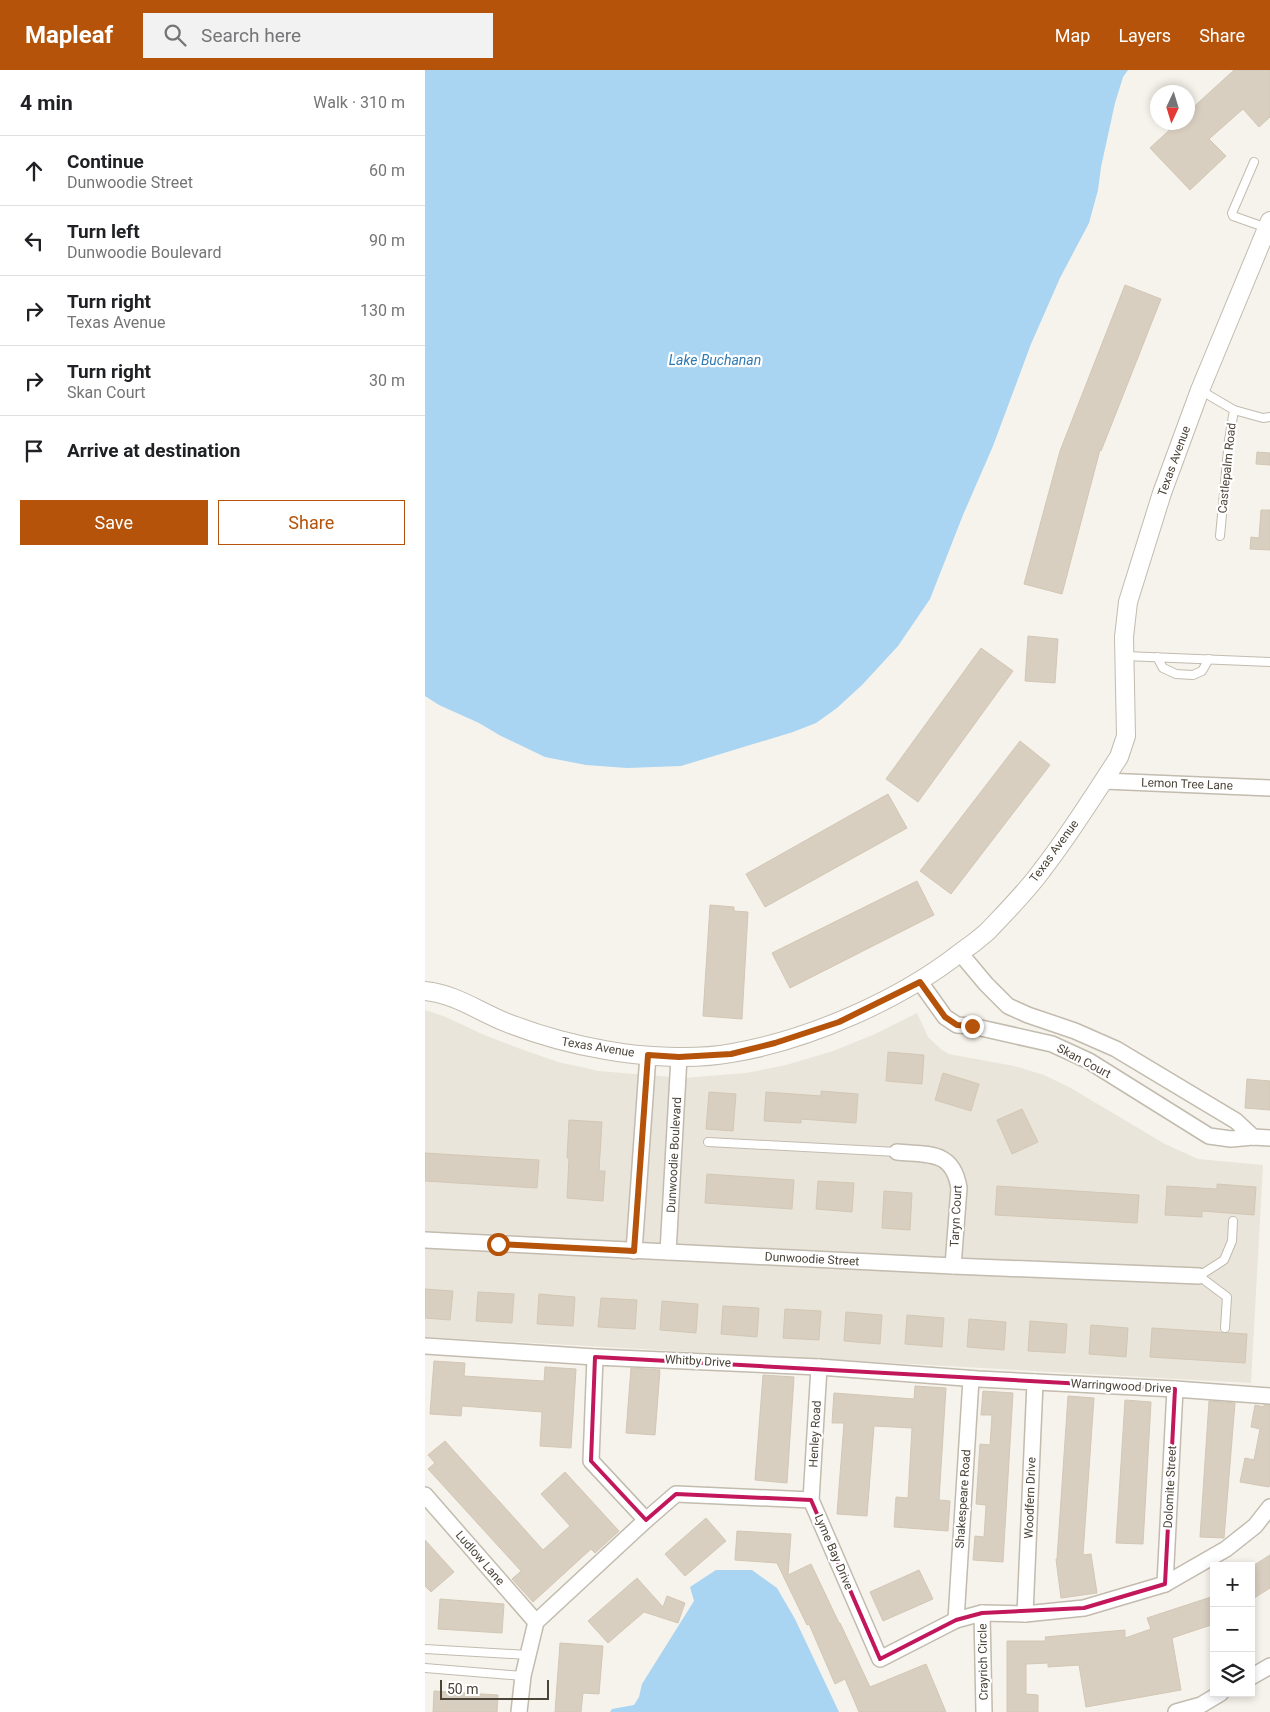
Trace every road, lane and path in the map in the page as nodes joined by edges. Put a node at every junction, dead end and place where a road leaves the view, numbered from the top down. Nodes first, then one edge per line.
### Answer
1 (1254, 162) dead end
2 (1269, 225) edge
3 (1200, 390) junction
4 (1234, 410) junction
5 (1270, 417) edge
6 (1220, 536) dead end
7 (1125, 656) junction
8 (1157, 657) junction
9 (1209, 659) junction
10 (1270, 662) edge
11 (1104, 781) junction
12 (1270, 788) edge
13 (960, 953) junction
14 (920, 982) junction
15 (425, 990) edge
16 (648, 1055) junction
17 (679, 1057) junction
18 (1253, 1137) junction
19 (1270, 1138) edge
20 (708, 1142) dead end
21 (897, 1152) joint
22 (1233, 1221) dead end
23 (425, 1240) edge
24 (634, 1251) junction
25 (668, 1252) junction
26 (953, 1266) junction
27 (1199, 1276) junction
28 (1225, 1328) dead end
29 (425, 1346) edge
30 (595, 1357) junction
31 (819, 1367) junction
32 (971, 1379) junction
33 (1035, 1382) junction
34 (1175, 1389) junction
35 (1270, 1396) edge
36 (425, 1495) edge
37 (811, 1500) junction
38 (1270, 1507) edge
39 (646, 1520) junction
40 (1165, 1584) junction
41 (982, 1613) junction
42 (1025, 1614) junction
43 (956, 1620) junction
44 (536, 1622) junction
45 (425, 1649) edge
46 (528, 1655) junction
47 (1270, 1666) edge
48 (425, 1668) edge
49 (1255, 1674) edge
50 (523, 1676) junction
51 (1214, 1697) edge
52 (519, 1712) edge
53 (985, 1712) edge
54 (1176, 1712) edge

1 - 2 lane
2 - 3 street, Texas Avenue
3 - 4 lane, Castlepalm Road
3 - 7 street, Texas Avenue
4 - 5 lane
4 - 6 lane, Castlepalm Road
7 - 8 lane
7 - 11 street, Texas Avenue
8 - 9 lane
8 - 9 lane
9 - 10 lane
11 - 12 street, Lemon Tree Lane
11 - 13 street, Texas Avenue
13 - 14 street, Texas Avenue
13 - 18 street, Skan Court
14 - 17 street, Texas Avenue
14 - 18 street, Skan Court
15 - 16 street, Texas Avenue
16 - 17 street, Texas Avenue
16 - 24 street
17 - 25 street, Dunwoodie Boulevard
18 - 19 street, Skan Court
20 - 21 lane
21 - 26 street, Taryn Court
22 - 27 lane
23 - 24 street, Dunwoodie Street
24 - 25 street, Dunwoodie Street
25 - 26 street, Dunwoodie Street
26 - 27 street, Dunwoodie Street
27 - 28 lane
29 - 30 street, Whitby Drive
30 - 31 street, Whitby Drive
30 - 39 street
31 - 32 street, Whitby Drive
31 - 37 street, Henley Road
32 - 33 street, Warringwood Drive
32 - 43 street, Shakespeare Road
33 - 34 street, Warringwood Drive
33 - 42 street, Woodfern Drive
34 - 35 street, Warringwood Drive
34 - 40 street, Dolomite Street
36 - 44 street, Ludlow Lane
37 - 39 street, Lyme Bay Drive
37 - 43 street, Lyme Bay Drive
38 - 40 street
39 - 44 street, Lyme Bay Drive
40 - 42 street
41 - 42 street
41 - 43 street
41 - 53 street, Crayrich Circle
44 - 46 street
45 - 46 lane
46 - 50 street
47 - 49 street
48 - 50 lane
50 - 52 street
51 - 54 street

